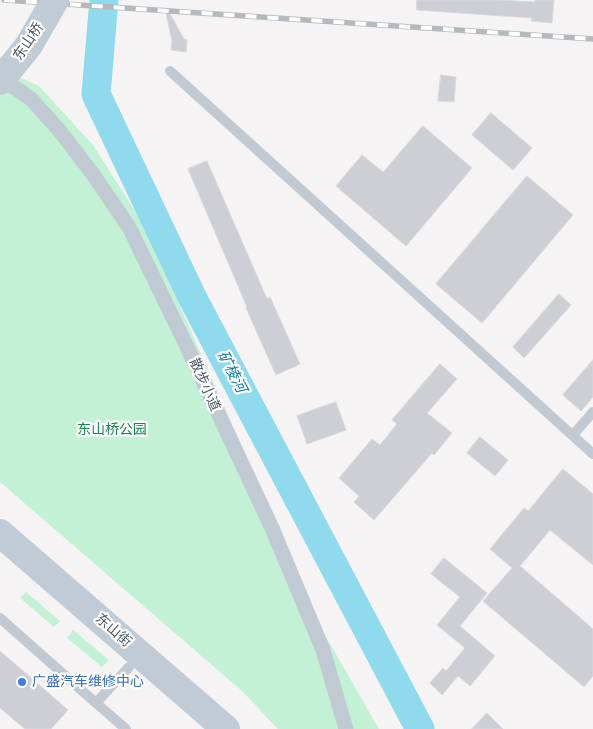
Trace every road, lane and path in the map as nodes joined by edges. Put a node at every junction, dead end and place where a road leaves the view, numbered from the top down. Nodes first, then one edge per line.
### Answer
1 (55, 0) edge
2 (170, 71) dead end
3 (0, 81) edge
4 (593, 412) edge
5 (573, 435) junction
6 (593, 454) edge
7 (0, 533) edge
8 (0, 618) edge
9 (129, 667) dead end
10 (96, 703) junction
11 (126, 729) edge
12 (226, 729) edge
13 (346, 729) edge

1 - 3 main road, 东山桥, bridge
2 - 5 lane
3 - 13 street, 散步小道
4 - 5 lane
5 - 6 lane
7 - 12 main road, 东山街
8 - 10 lane
9 - 10 lane
10 - 11 lane

